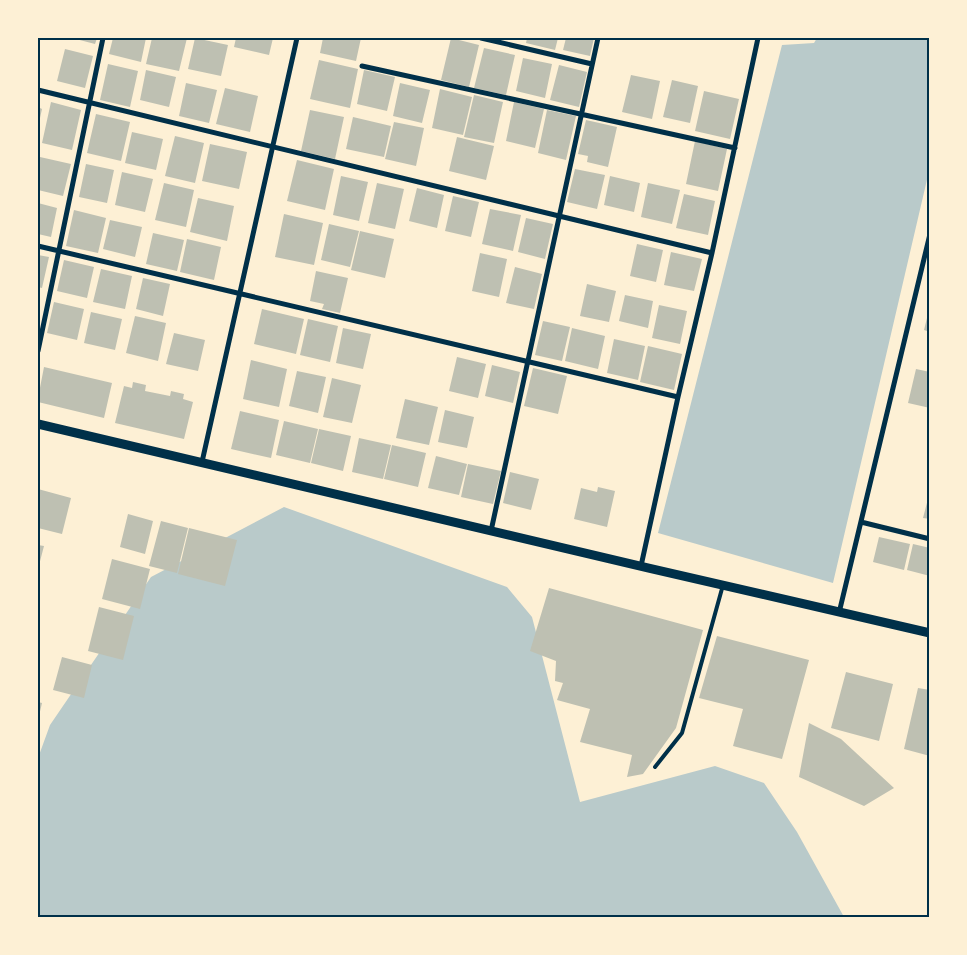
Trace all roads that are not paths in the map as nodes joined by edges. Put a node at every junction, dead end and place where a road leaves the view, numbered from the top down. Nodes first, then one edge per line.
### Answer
1 (103, 38) edge
2 (297, 38) edge
3 (481, 38) edge
4 (598, 38) edge
5 (758, 38) edge
6 (592, 64) junction
7 (362, 66) dead end
8 (38, 90) edge
9 (89, 103) junction
10 (582, 114) junction
11 (272, 146) junction
12 (734, 148) junction
13 (560, 216) junction
14 (930, 234) edge
15 (38, 246) edge
16 (58, 251) junction
17 (712, 253) junction
18 (239, 294) junction
19 (38, 351) edge
20 (528, 362) junction
21 (678, 397) junction
22 (38, 424) edge
23 (202, 462) junction
24 (861, 522) junction
25 (491, 530) junction
26 (930, 539) edge
27 (641, 566) junction
28 (723, 585) junction
29 (839, 612) junction
30 (930, 633) edge
31 (656, 767) dead end

1 - 9 street
2 - 11 street
3 - 6 street
4 - 6 street
5 - 12 street
6 - 10 street
7 - 10 street
8 - 9 street
9 - 11 street
9 - 16 street
10 - 12 street
10 - 13 street
11 - 13 street
11 - 18 street
12 - 17 street
13 - 17 street
13 - 20 street
14 - 24 street
15 - 16 street
16 - 18 street
16 - 19 street
17 - 21 street
18 - 20 street
18 - 23 street
20 - 21 street
20 - 25 street
21 - 27 street
22 - 23 street
23 - 25 street
24 - 26 street
24 - 29 street
25 - 27 street
27 - 28 street
28 - 29 street
28 - 31 lane
29 - 30 street

